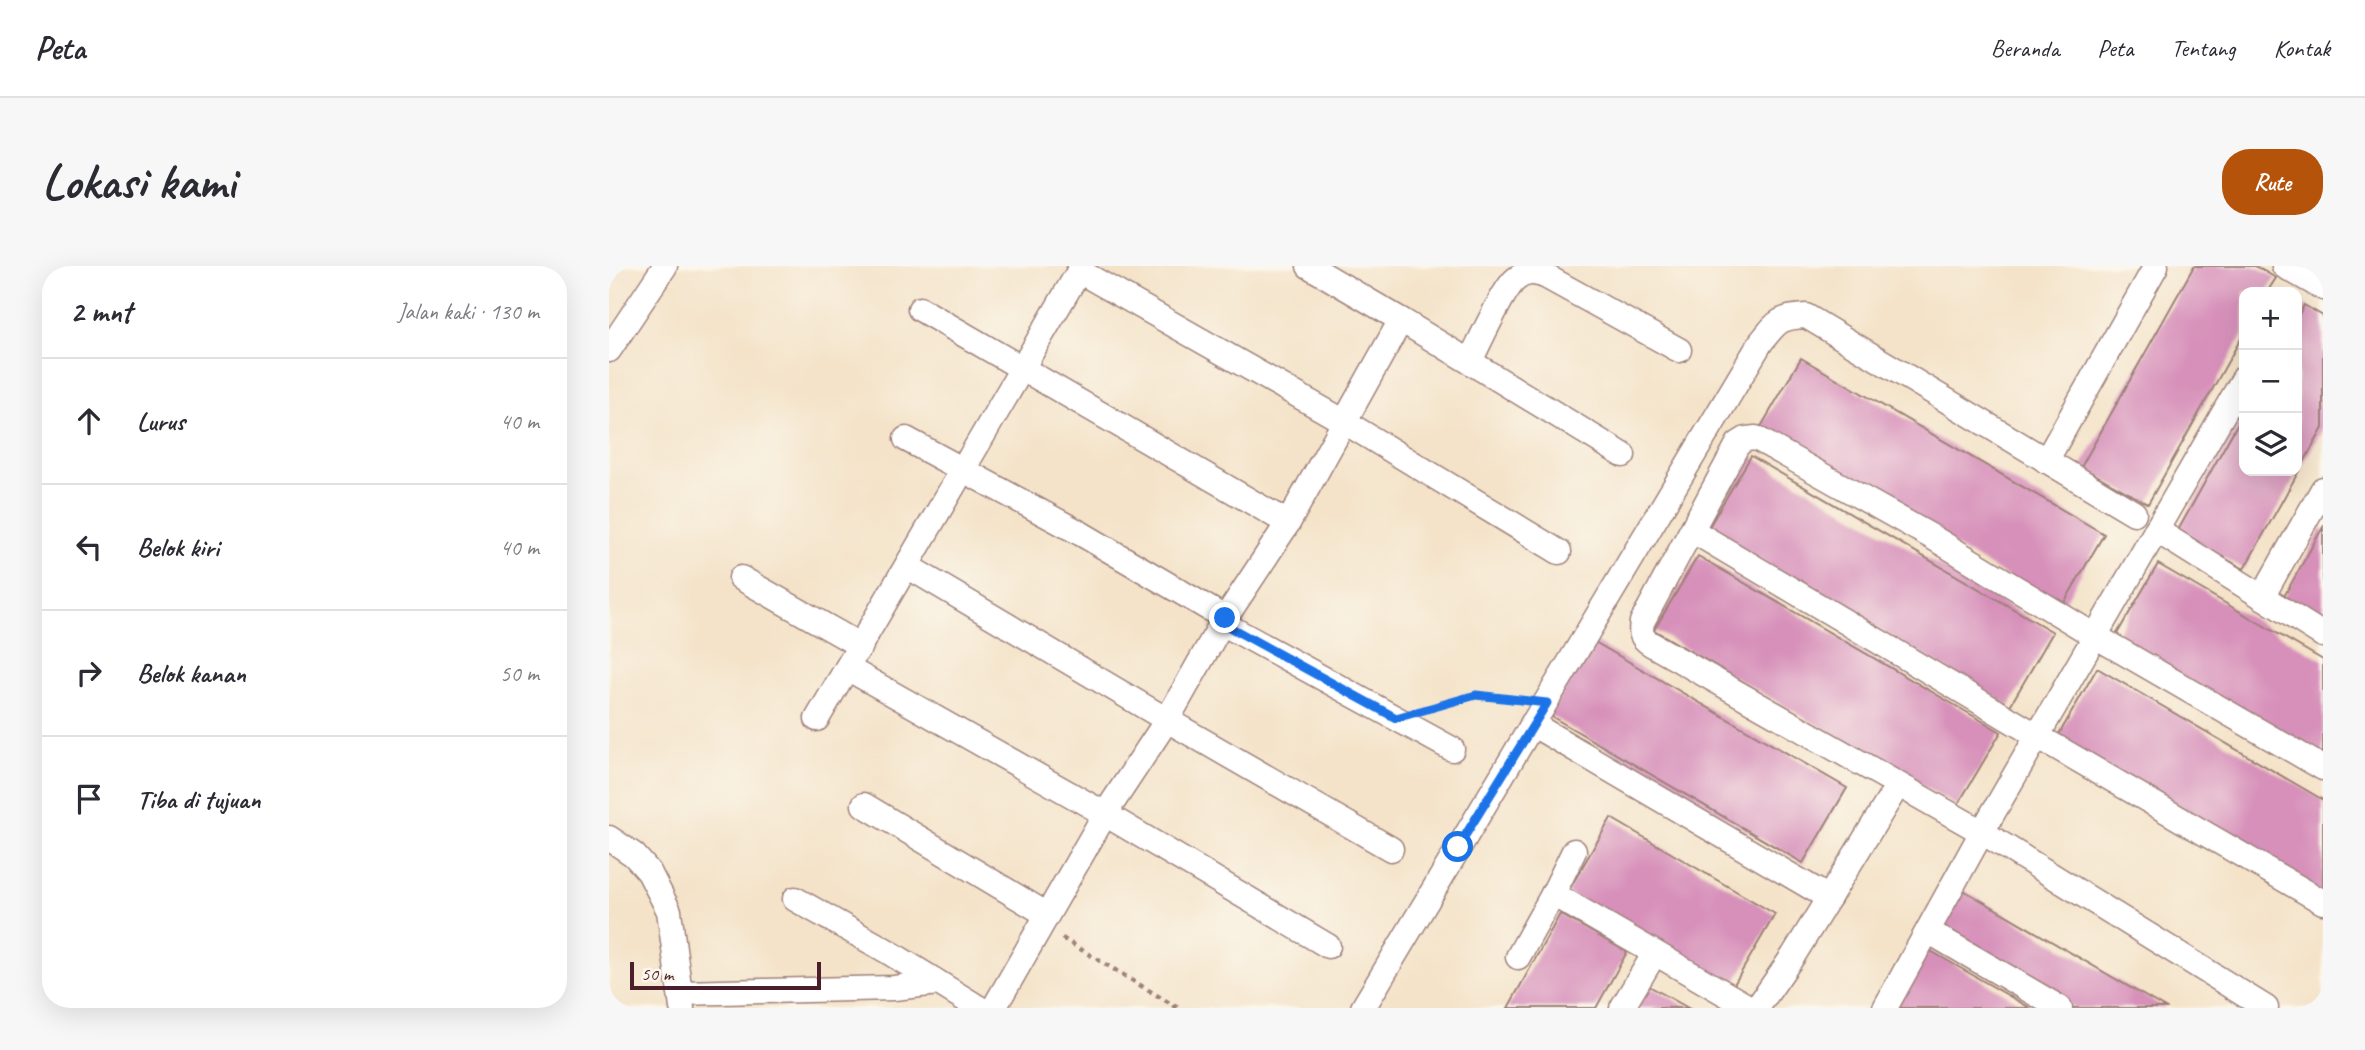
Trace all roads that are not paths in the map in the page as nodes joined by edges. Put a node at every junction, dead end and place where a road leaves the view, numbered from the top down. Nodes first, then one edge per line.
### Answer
1 (665, 266) edge
2 (1309, 266) edge
3 (2156, 266) edge
4 (1078, 268) edge
5 (920, 309) dead end
6 (1401, 320) junction
7 (609, 350) edge
8 (1679, 350) dead end
9 (1470, 361) junction
10 (1021, 369) junction
11 (2239, 387) edge
12 (1343, 421) junction
13 (906, 439) dead end
14 (1623, 455) dead end
15 (2046, 461) junction
16 (964, 469) junction
17 (2323, 489) edge
18 (2134, 513) dead end
19 (1288, 523) junction
20 (2157, 530) junction
21 (1693, 531) junction
22 (1559, 552) dead end
23 (907, 566) junction
24 (741, 578) dead end
25 (2262, 597) junction
26 (1224, 621) junction
27 (2323, 635) edge
28 (2095, 636) junction
29 (860, 646) junction
30 (847, 668) junction
31 (817, 719) dead end
32 (1167, 720) junction
33 (1532, 724) junction
34 (2039, 737) junction
35 (1452, 749) dead end
36 (2323, 768) edge
37 (1898, 785) junction
38 (864, 805) dead end
39 (1105, 814) junction
40 (1982, 832) junction
41 (609, 838) edge
42 (1391, 849) dead end
43 (1574, 851) dead end
44 (1553, 894) junction
45 (1829, 898) junction
46 (795, 899) dead end
47 (2323, 902) edge
48 (1043, 920) junction
49 (1928, 931) junction
50 (1328, 946) dead end
51 (1655, 953) junction
52 (1518, 957) dead end
53 (938, 984) junction
54 (765, 1000) edge
55 (681, 1001) edge
56 (979, 1008) edge
57 (994, 1008) edge
58 (1363, 1008) edge
59 (1622, 1008) edge
60 (1750, 1008) edge
61 (1757, 1008) edge
62 (1885, 1008) edge
63 (2060, 1008) edge
64 (2266, 1008) edge

1 - 7 street
2 - 6 street
3 - 15 street
4 - 10 street
4 - 12 street
5 - 10 street
6 - 9 street
6 - 12 street
8 - 9 street
9 - 14 street
10 - 16 street
10 - 19 street
11 - 20 street
12 - 19 street
12 - 22 street
13 - 16 street
15 - 18 street
15 - 33 street
16 - 23 street
16 - 26 street
17 - 25 street
19 - 26 street
20 - 25 street
20 - 28 street
21 - 28 street
21 - 34 street
21 - 37 street
23 - 29 street
23 - 32 street
24 - 29 street
25 - 27 street
26 - 32 street
26 - 35 street
28 - 34 street
28 - 36 street
29 - 30 street
30 - 31 street
30 - 39 street
32 - 39 street
32 - 42 street
33 - 45 street
33 - 58 street
34 - 40 street
34 - 47 street
37 - 40 street
37 - 45 street
38 - 48 street
39 - 48 street
39 - 50 street
40 - 49 street
40 - 64 street
41 - 55 street
43 - 44 street
44 - 51 street
44 - 52 street
45 - 61 street
46 - 53 street
48 - 57 street
49 - 62 street
49 - 63 street
51 - 59 street
51 - 60 street
53 - 54 street
53 - 56 street
54 - 55 street

